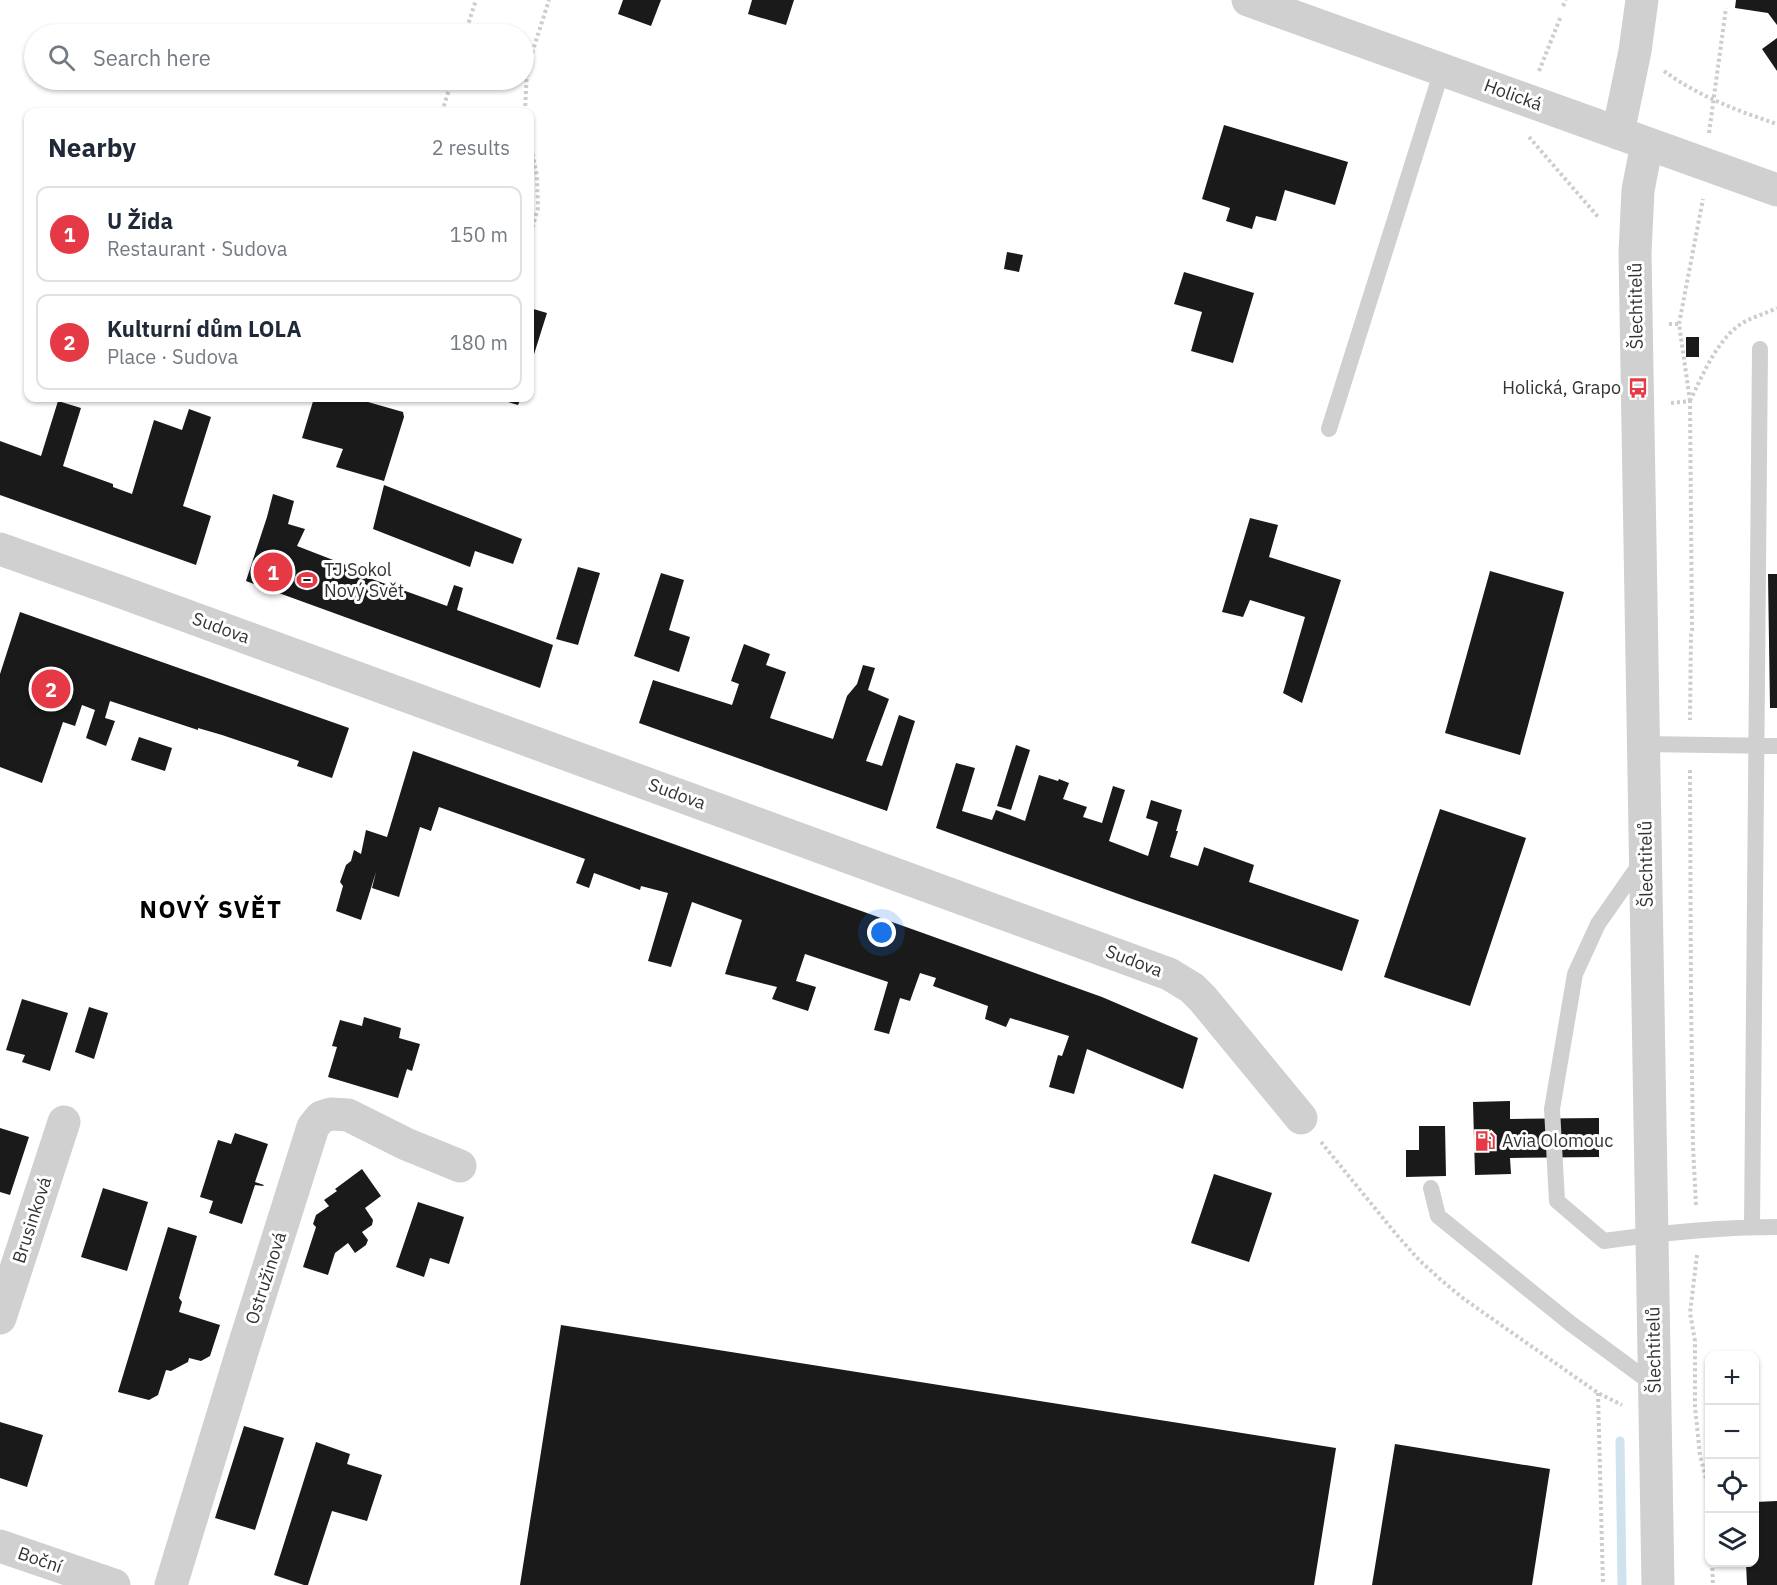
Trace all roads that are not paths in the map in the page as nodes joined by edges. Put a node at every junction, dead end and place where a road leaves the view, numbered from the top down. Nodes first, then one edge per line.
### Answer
1 (1248, 0) edge
2 (1642, 0) edge
3 (1442, 70) junction
4 (1632, 138) junction
5 (1777, 190) edge
6 (1760, 349) dead end
7 (1329, 429) dead end
8 (0, 549) edge
9 (1644, 744) junction
10 (1757, 745) junction
11 (1777, 746) edge
12 (1645, 855) junction
13 (1301, 1118) road end
14 (63, 1122) dead end
15 (460, 1166) dead end
16 (1431, 1188) dead end
17 (1752, 1227) junction
18 (1777, 1227) edge
19 (1652, 1234) junction
20 (0, 1318) edge
21 (1654, 1385) junction
22 (0, 1546) edge
23 (114, 1585) edge
24 (171, 1585) edge
25 (1658, 1585) edge

1 - 3 street, Holická
2 - 4 street, Šlechtitelů
3 - 4 street, Holická
3 - 7 lane
4 - 5 street, Holická
4 - 9 street, Šlechtitelů
6 - 10 lane
8 - 13 street, Sudova
9 - 10 lane
9 - 12 street, Šlechtitelů
10 - 11 lane
10 - 17 lane
12 - 19 street, Šlechtitelů
12 - 19 lane
14 - 20 street, Brusinková
15 - 24 street, Ostružinová
16 - 21 lane
17 - 18 lane
17 - 19 lane
19 - 21 street, Šlechtitelů
21 - 25 street, Šlechtitelů
22 - 23 street, Boční

